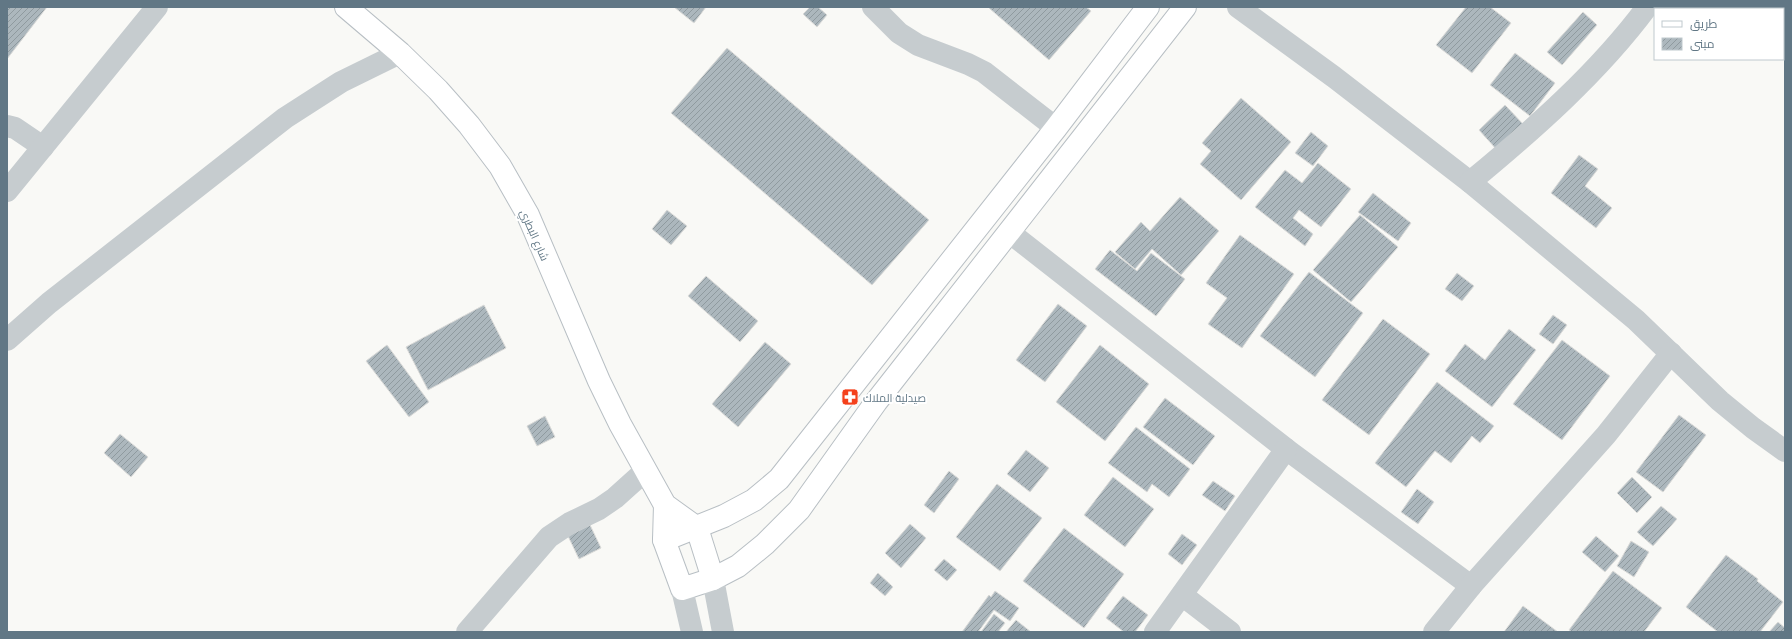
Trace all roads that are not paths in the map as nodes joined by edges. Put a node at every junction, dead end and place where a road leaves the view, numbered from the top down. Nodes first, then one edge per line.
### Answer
1 (157, 7) edge
2 (346, 7) edge
3 (873, 7) edge
4 (1148, 7) edge
5 (1185, 7) edge
6 (1238, 7) edge
7 (1647, 7) edge
8 (400, 52) junction
9 (7, 126) edge
10 (1056, 128) junction
11 (43, 147) junction
12 (1470, 182) junction
13 (7, 191) edge
14 (1009, 232) junction
15 (7, 340) edge
16 (1671, 352) junction
17 (1286, 449) junction
18 (1785, 451) edge
19 (645, 472) junction
20 (665, 505) junction
21 (697, 528) junction
22 (664, 540) junction
23 (714, 579) junction
24 (1471, 586) junction
25 (682, 589) junction
26 (1182, 595) junction
27 (467, 632) edge
28 (692, 632) edge
29 (723, 632) edge
30 (1155, 632) edge
31 (1230, 632) edge
32 (1434, 632) edge

1 - 11 street
2 - 8 main road, شارع البطري
3 - 10 street
4 - 10 main road
5 - 14 main road
6 - 12 street
7 - 12 street
8 - 15 street
8 - 19 main road, شارع البطري
9 - 11 street
10 - 21 main road
11 - 13 street
12 - 16 street
14 - 17 street
14 - 23 main road
16 - 18 street
16 - 24 street
17 - 24 street
17 - 26 street
19 - 20 main road, شارع البطري
19 - 27 street
20 - 21 main road
20 - 22 main road
21 - 22 main road
21 - 23 main road
22 - 25 main road
23 - 25 main road
23 - 29 street
24 - 32 street
25 - 28 street
26 - 30 street
26 - 31 street

